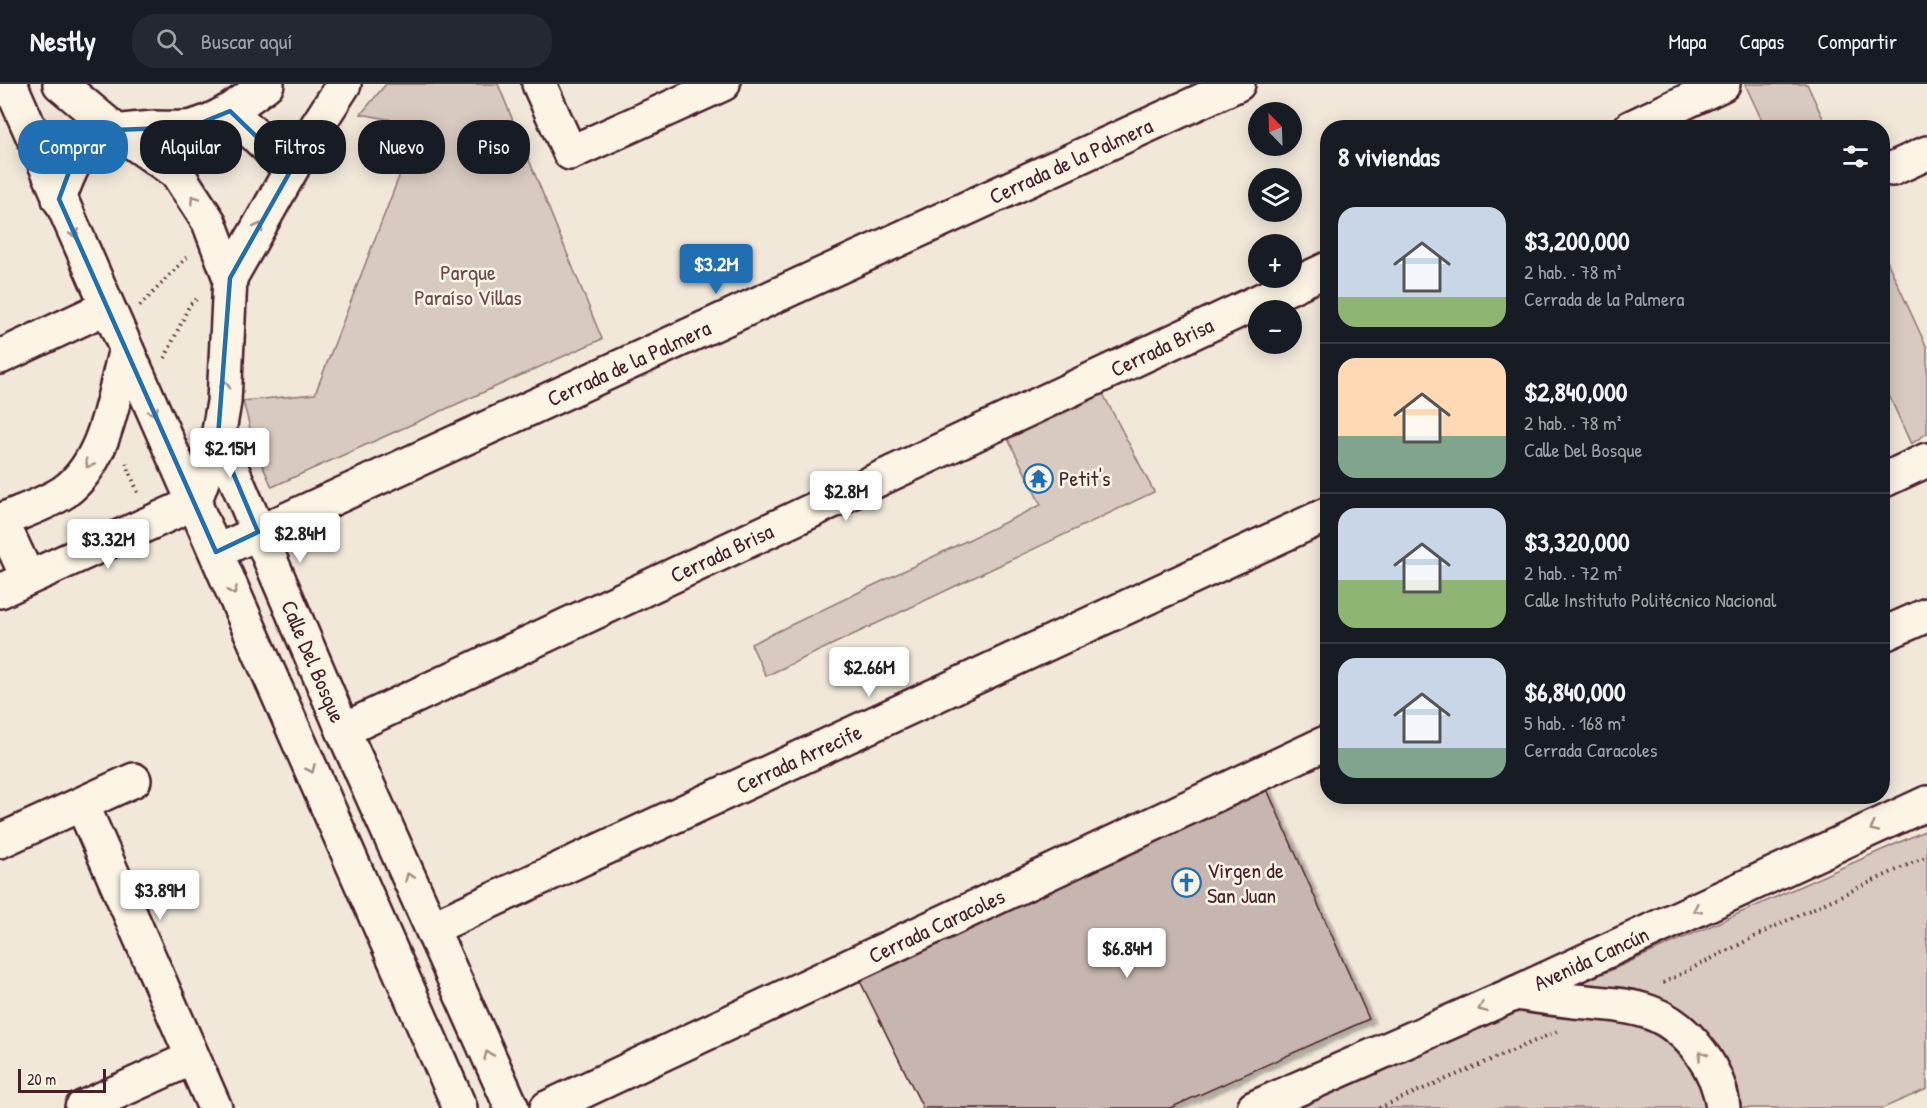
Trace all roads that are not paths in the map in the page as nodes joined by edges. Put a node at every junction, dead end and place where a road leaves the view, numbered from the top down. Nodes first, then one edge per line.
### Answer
1 (267, 84) edge
2 (344, 84) edge
3 (539, 84) edge
4 (723, 84) edge
5 (1238, 84) edge
6 (1723, 84) edge
7 (60, 85) edge
8 (10, 101) edge
9 (230, 111) junction
10 (103, 120) edge
11 (322, 120) edge
12 (1647, 120) edge
13 (128, 129) edge
14 (254, 134) edge
15 (128, 139) edge
16 (1927, 153) edge
17 (1892, 169) dead end
18 (68, 174) edge
19 (289, 174) edge
20 (59, 199) junction
21 (1320, 273) edge
22 (230, 278) junction
23 (117, 328) junction
24 (0, 357) edge
25 (218, 437) junction
26 (1927, 460) edge
27 (1890, 477) edge
28 (194, 503) junction
29 (1320, 518) edge
30 (1, 521) edge
31 (258, 532) junction
32 (216, 552) junction
33 (14, 585) edge
34 (1927, 615) edge
35 (1890, 631) edge
36 (343, 730) junction
37 (1320, 746) edge
38 (134, 780) dead end
39 (1927, 803) edge
40 (82, 804) junction
41 (0, 841) edge
42 (432, 928) junction
43 (1516, 993) junction
44 (192, 1058) junction
45 (82, 1108) edge
46 (215, 1108) edge
47 (460, 1108) edge
48 (512, 1108) edge
49 (547, 1108) edge
50 (1254, 1108) edge
51 (1723, 1108) edge

1 - 9 street
2 - 11 street
3 - 4 street
5 - 31 street, Cerrada de la Palmera
6 - 12 street
7 - 8 street
7 - 10 street
8 - 20 street, Calle Del Bosque
9 - 13 street
9 - 14 street
22 -> 15 street
16 - 17 street
18 - 20 street
22 -> 19 street
20 -> 23 street, Calle Del Bosque
21 - 36 street, Cerrada Brisa
25 -> 22 street
23 - 24 street
23 -> 28 street, Calle Del Bosque
23 -> 30 street
25 - 28 street
25 - 31 street, Calle Del Bosque
26 - 27 street
28 - 32 street, Calle Del Bosque
28 - 33 street
29 - 42 street, Cerrada Arrecife
30 - 33 street
31 - 32 street, Cerrada de la Palmera
31 - 36 street, Calle Del Bosque
32 -> 47 street, Calle Del Bosque
34 - 35 street
42 -> 36 street, Calle Del Bosque
37 - 49 street, Cerrada Caracoles
38 - 40 street
39 -> 43 street, Avenida Cancún
40 - 41 street
40 - 44 street
48 -> 42 street, Calle Del Bosque
43 -> 50 street, Avenida Cancún
51 -> 43 street
44 - 45 street
44 - 46 street

